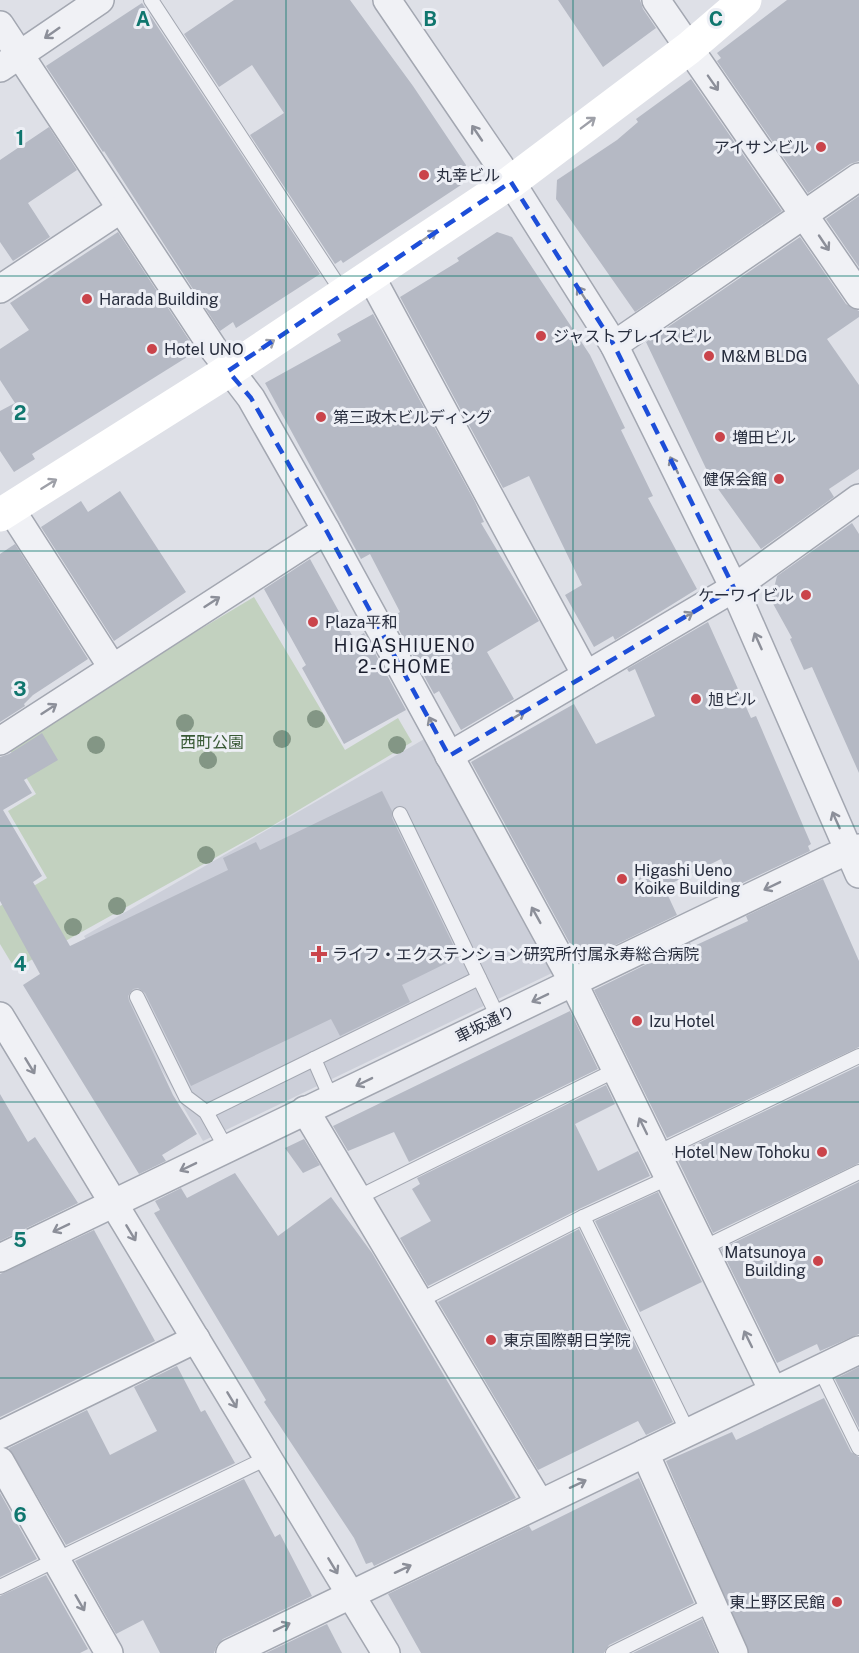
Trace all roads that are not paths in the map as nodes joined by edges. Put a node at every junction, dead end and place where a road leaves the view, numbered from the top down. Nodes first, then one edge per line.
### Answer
1 (100, 0) edge
2 (151, 0) edge
3 (387, 0) edge
4 (656, 0) edge
5 (745, 0) edge
6 (0, 25) edge
7 (689, 48) junction
8 (10, 62) edge
9 (859, 177) edge
10 (511, 182) junction
11 (121, 209) junction
12 (805, 215) junction
13 (370, 275) junction
14 (0, 289) edge
15 (343, 293) junction
16 (859, 295) edge
17 (614, 345) junction
18 (228, 371) junction
19 (859, 498) edge
20 (5, 512) edge
21 (326, 530) junction
22 (734, 588) junction
23 (112, 667) junction
24 (586, 675) junction
25 (0, 741) edge
26 (449, 756) junction
27 (400, 814) dead end
28 (856, 857) edge
29 (479, 978) junction
30 (573, 982) junction
31 (137, 997) dead end
32 (0, 1016) edge
33 (498, 1017) junction
34 (859, 1056) edge
35 (314, 1059) junction
36 (616, 1070) junction
37 (331, 1098) junction
38 (305, 1110) junction
39 (206, 1112) junction
40 (226, 1148) junction
41 (657, 1153) junction
42 (859, 1172) edge
43 (668, 1178) junction
44 (357, 1198) junction
45 (113, 1203) junction
46 (583, 1216) junction
47 (703, 1248) junction
48 (0, 1258) edge
49 (419, 1301) junction
50 (196, 1339) junction
51 (859, 1350) edge
52 (820, 1369) junction
53 (773, 1391) junction
54 (688, 1432) junction
55 (0, 1435) edge
56 (859, 1448) edge
57 (645, 1453) junction
58 (267, 1458) junction
59 (0, 1461) edge
60 (539, 1502) junction
61 (56, 1560) junction
62 (0, 1587) edge
63 (350, 1594) junction
64 (712, 1604) junction
65 (109, 1653) edge
66 (230, 1653) edge
67 (386, 1653) edge
68 (613, 1653) edge
69 (734, 1653) edge

1 -> 8 street
2 - 15 lane
10 -> 3 street
4 - 7 street
5 - 7 street
6 - 8 street
10 -> 7 street
7 -> 12 street
8 - 11 street
9 - 12 street
13 -> 10 street
17 -> 10 street
11 - 14 street
11 - 18 street
12 -> 16 street
12 - 17 street
13 - 15 street
13 - 24 street
18 -> 15 street
22 -> 17 street
20 -> 18 street
18 - 21 street
19 - 22 street
20 - 23 street
23 -> 21 street
26 -> 21 street
24 -> 22 street
28 -> 22 street
25 -> 23 street
26 -> 24 street
30 -> 26 street
27 - 29 lane
28 -> 30 street, 車坂通り
29 - 33 lane
29 - 35 lane
30 -> 33 street, 車坂通り
30 - 36 street
31 - 39 lane
32 -> 45 street
33 -> 37 street, 車坂通り
34 - 41 lane
35 - 37 lane
35 - 39 lane
41 -> 36 street
36 - 44 lane
37 - 38 street, 車坂通り
38 - 40 street, 車坂通り
38 - 44 street
39 - 40 lane
40 -> 45 street, 車坂通り
41 - 43 street
42 - 47 lane
43 - 46 lane
43 - 47 street
44 - 49 street
45 -> 48 street, 車坂通り
45 -> 50 street
46 - 49 lane
46 - 54 lane
53 -> 47 street
49 - 60 street
50 - 55 street
50 -> 58 street
51 - 52 street
52 - 53 street
52 - 56 lane
53 - 54 street
54 - 57 street
60 -> 57 street
57 - 64 street
58 - 61 lane
58 -> 63 street
59 - 61 street
63 -> 60 street
61 - 62 lane
61 -> 65 street
66 -> 63 street
63 - 67 street
64 - 68 lane
64 - 69 street

